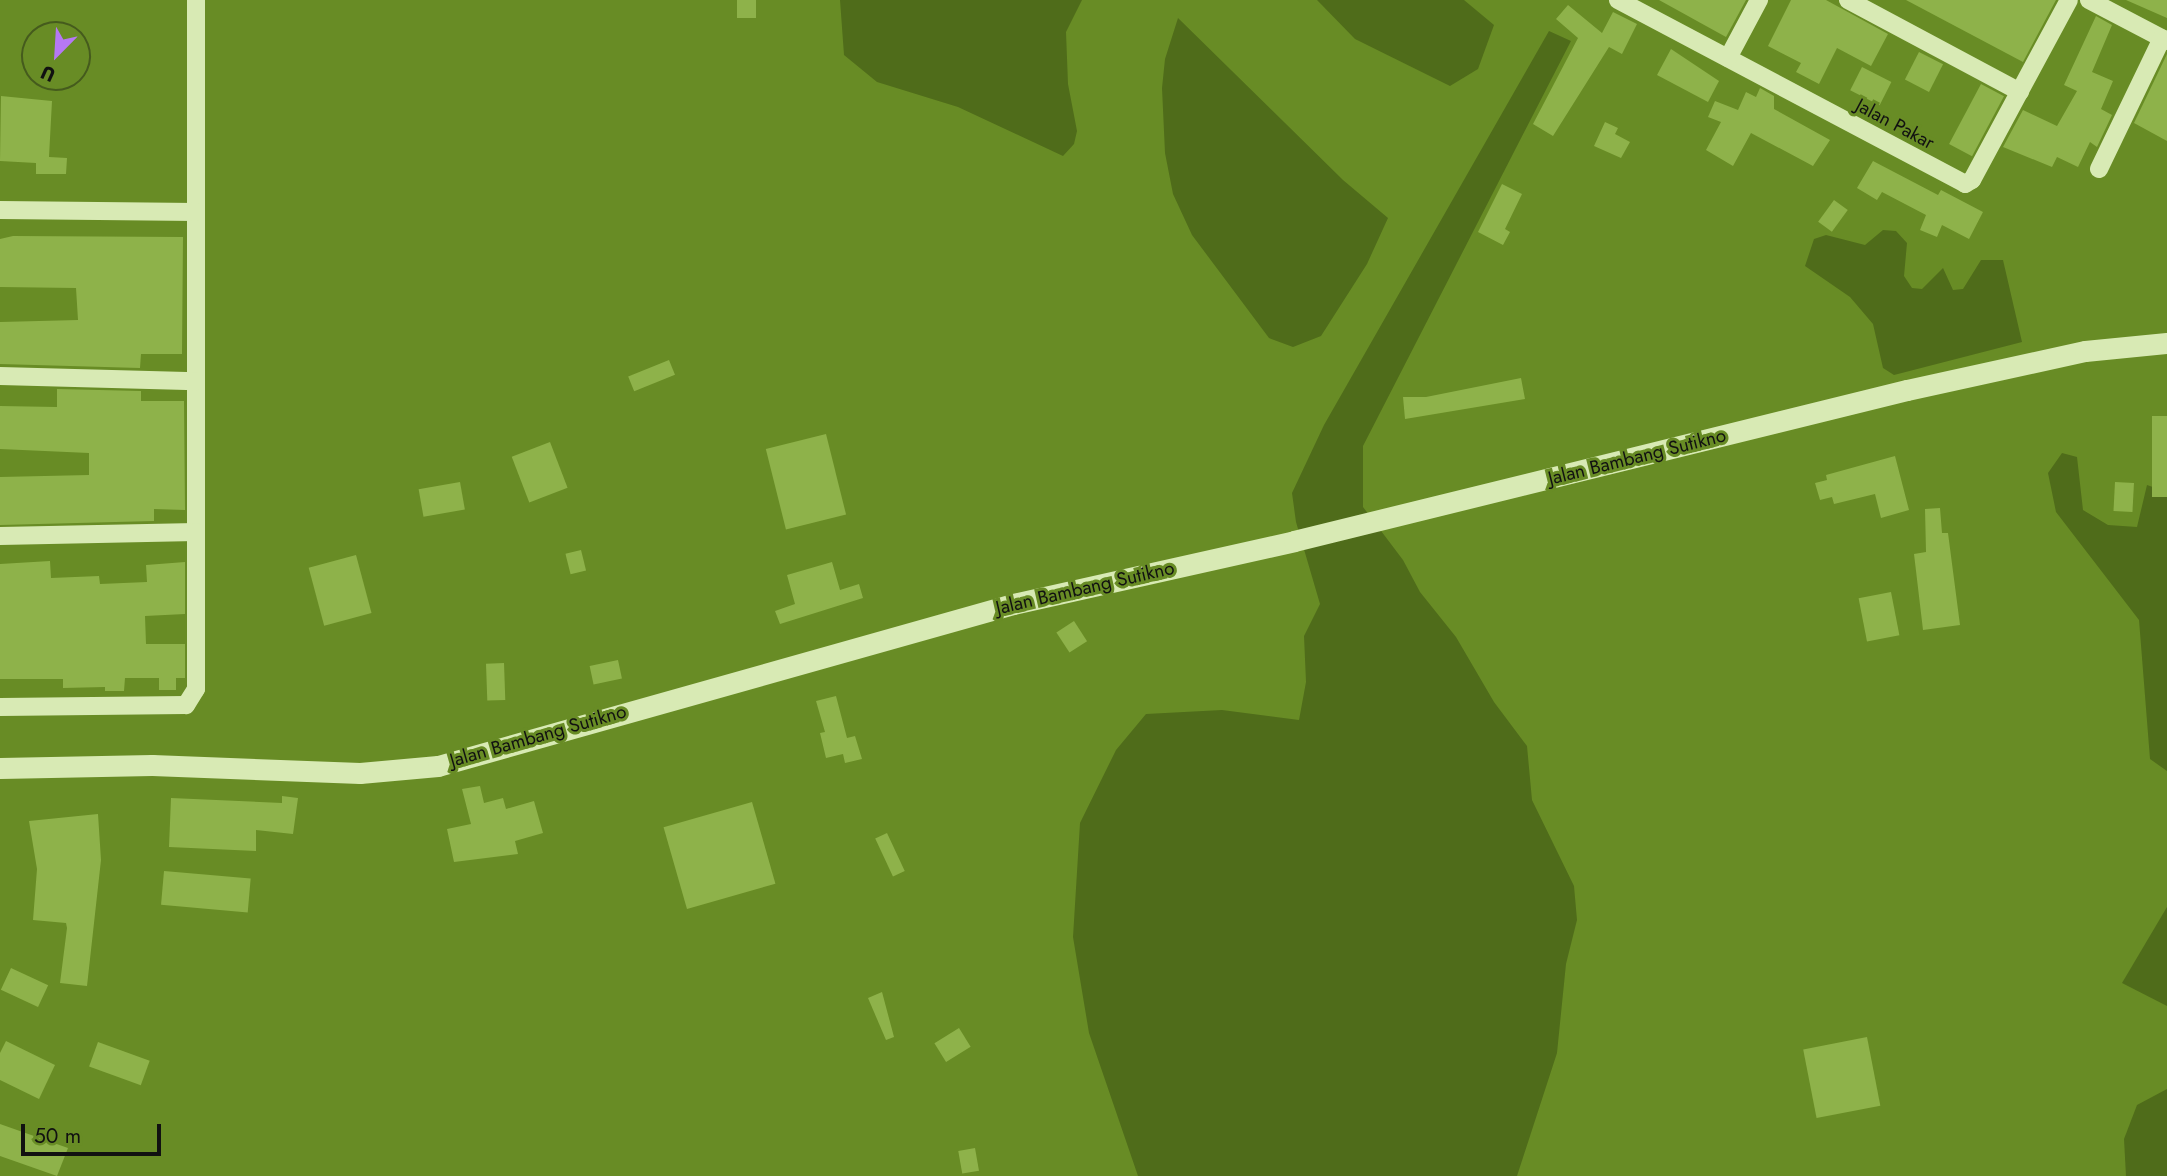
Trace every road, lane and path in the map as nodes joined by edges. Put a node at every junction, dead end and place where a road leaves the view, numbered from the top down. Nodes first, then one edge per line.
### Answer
1 (196, 0) edge
2 (1618, 0) edge
3 (1759, 0) edge
4 (1848, 0) edge
5 (2069, 0) edge
6 (2089, 0) edge
7 (2165, 39) edge
8 (1728, 58) junction
9 (2020, 92) junction
10 (2099, 169) dead end
11 (0, 210) edge
12 (196, 212) junction
13 (2167, 343) edge
14 (0, 376) edge
15 (195, 381) junction
16 (196, 533) junction
17 (0, 536) edge
18 (0, 707) edge
19 (0, 768) edge

1 - 12 street
2 - 8 street, Jalan Pakar
3 - 8 street
4 - 9 street
5 - 9 street, Jalan Pakar
6 - 7 street
7 - 10 street
8 - 9 street, Jalan Pakar
11 - 12 street
12 - 15 street
13 - 19 street, Jalan Bambang Sutikno
14 - 15 street
15 - 16 street
16 - 17 street
16 - 18 street

